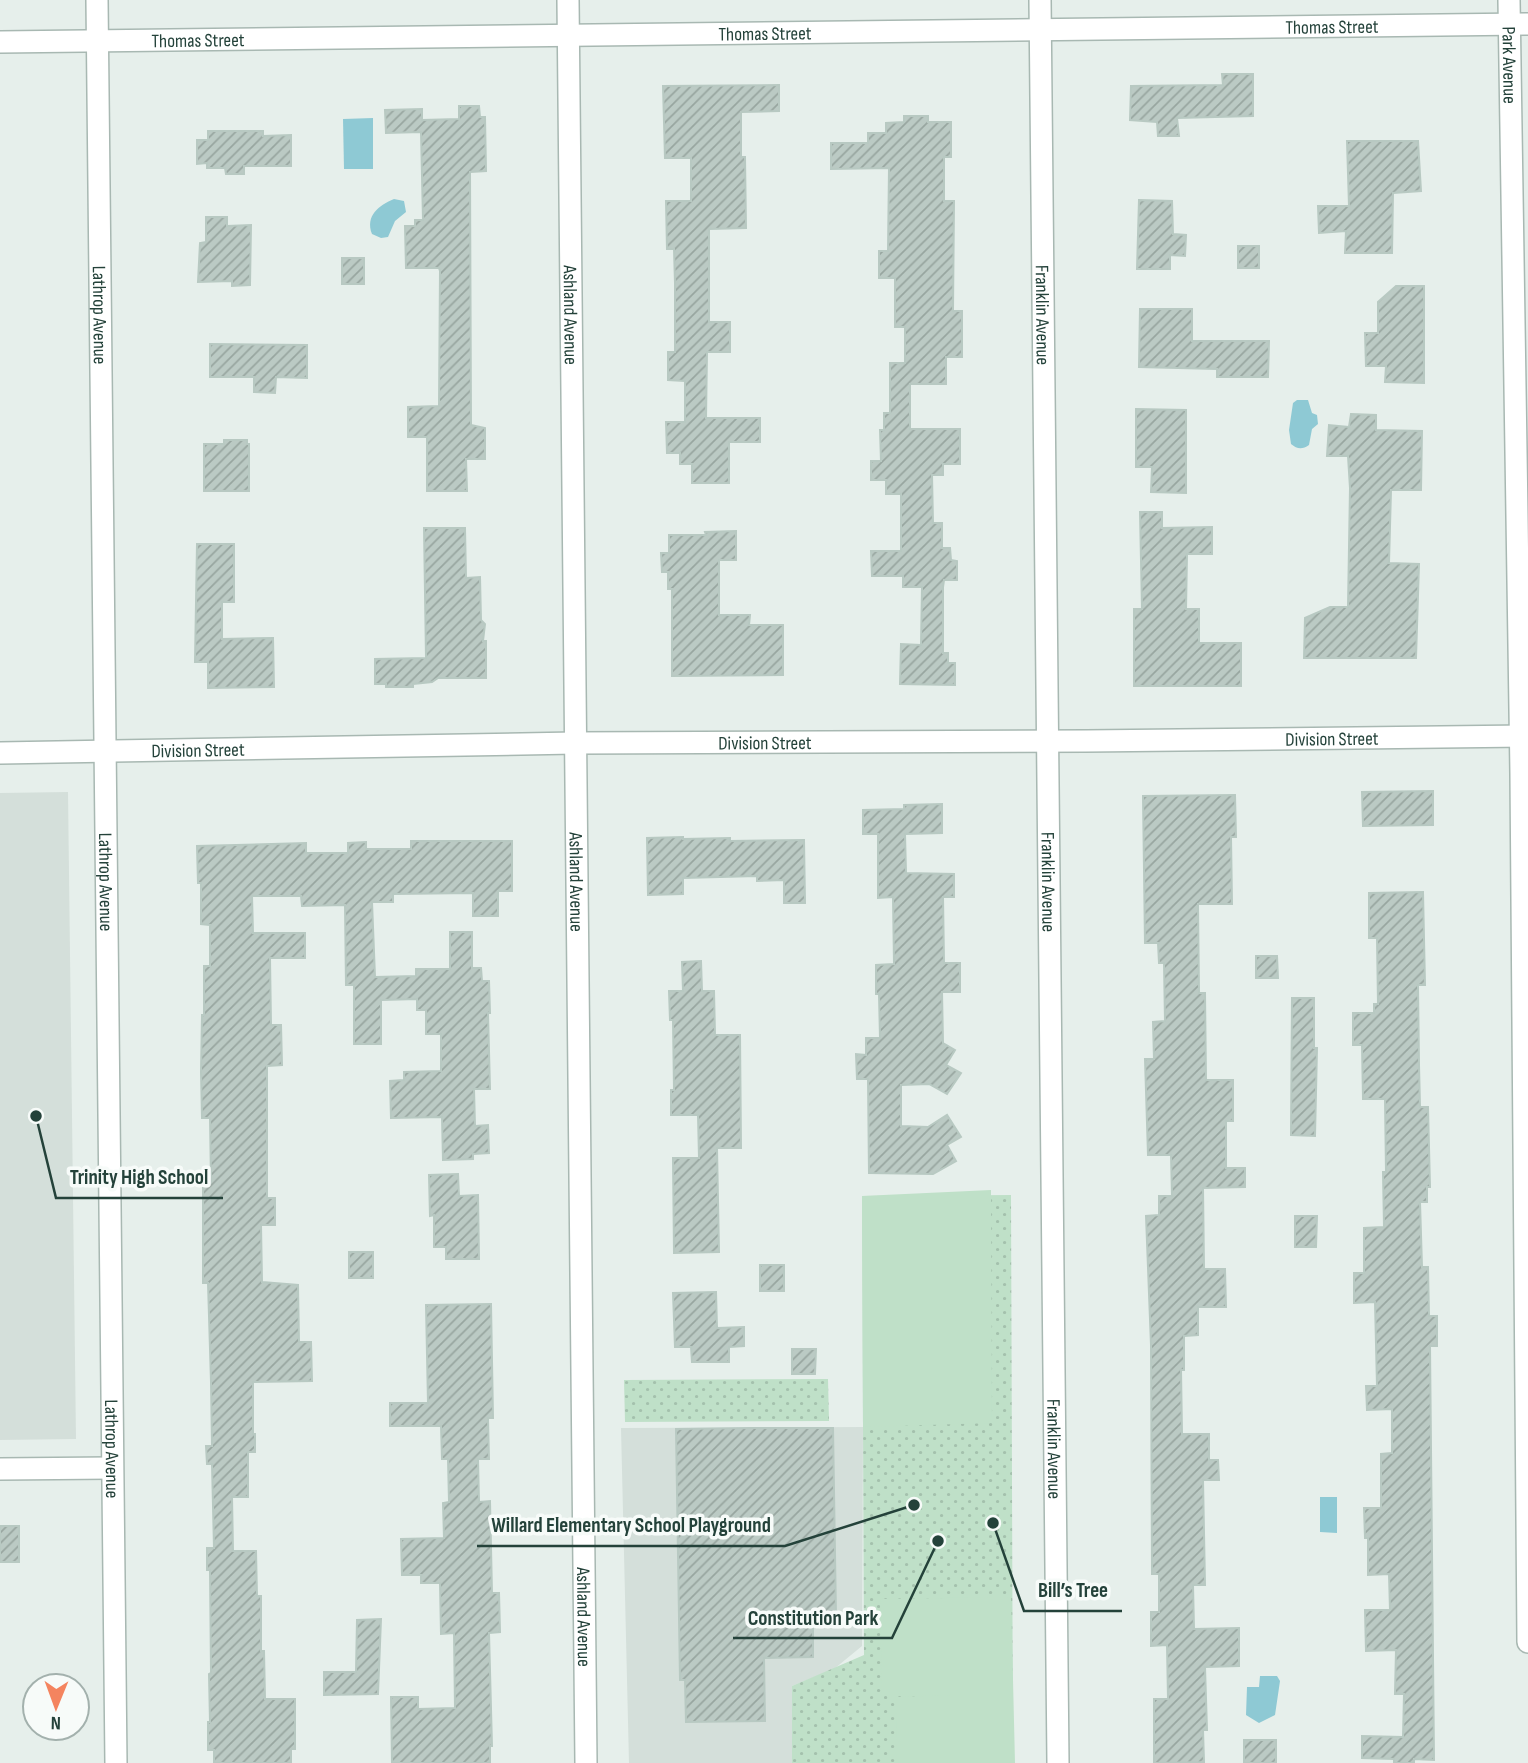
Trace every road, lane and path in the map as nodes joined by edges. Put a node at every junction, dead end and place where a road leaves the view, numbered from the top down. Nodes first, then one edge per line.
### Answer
1 (97, 0) edge
2 (568, 0) edge
3 (1040, 0) edge
4 (1509, 0) edge
5 (1519, 24) edge
6 (1040, 29) junction
7 (569, 34) junction
8 (98, 41) junction
9 (0, 42) edge
10 (1524, 736) edge
11 (1048, 741) junction
12 (575, 743) junction
13 (105, 751) junction
14 (0, 753) edge
15 (112, 1468) junction
16 (0, 1469) edge
17 (1528, 1642) edge
18 (116, 1763) edge
19 (586, 1763) edge
20 (1058, 1763) edge

1 - 8 street, Lathrop Avenue
2 - 7 street, Ashland Avenue
3 - 6 street, Franklin Avenue
4 - 5 street, Park Avenue
5 - 6 street, Thomas Street
5 - 10 street, Park Avenue
6 - 7 street, Thomas Street
6 - 11 street, Franklin Avenue
7 - 8 street, Thomas Street
7 - 12 street, Ashland Avenue
8 - 9 street, Thomas Street
8 - 13 street, Lathrop Avenue
10 - 11 street, Division Street
10 - 17 street, Park Avenue
11 - 12 street, Division Street
11 - 20 street, Franklin Avenue
12 - 13 street, Division Street
12 - 19 street, Ashland Avenue
13 - 14 street, Division Street
13 - 15 street, Lathrop Avenue
15 - 16 street
15 - 18 street, Lathrop Avenue

